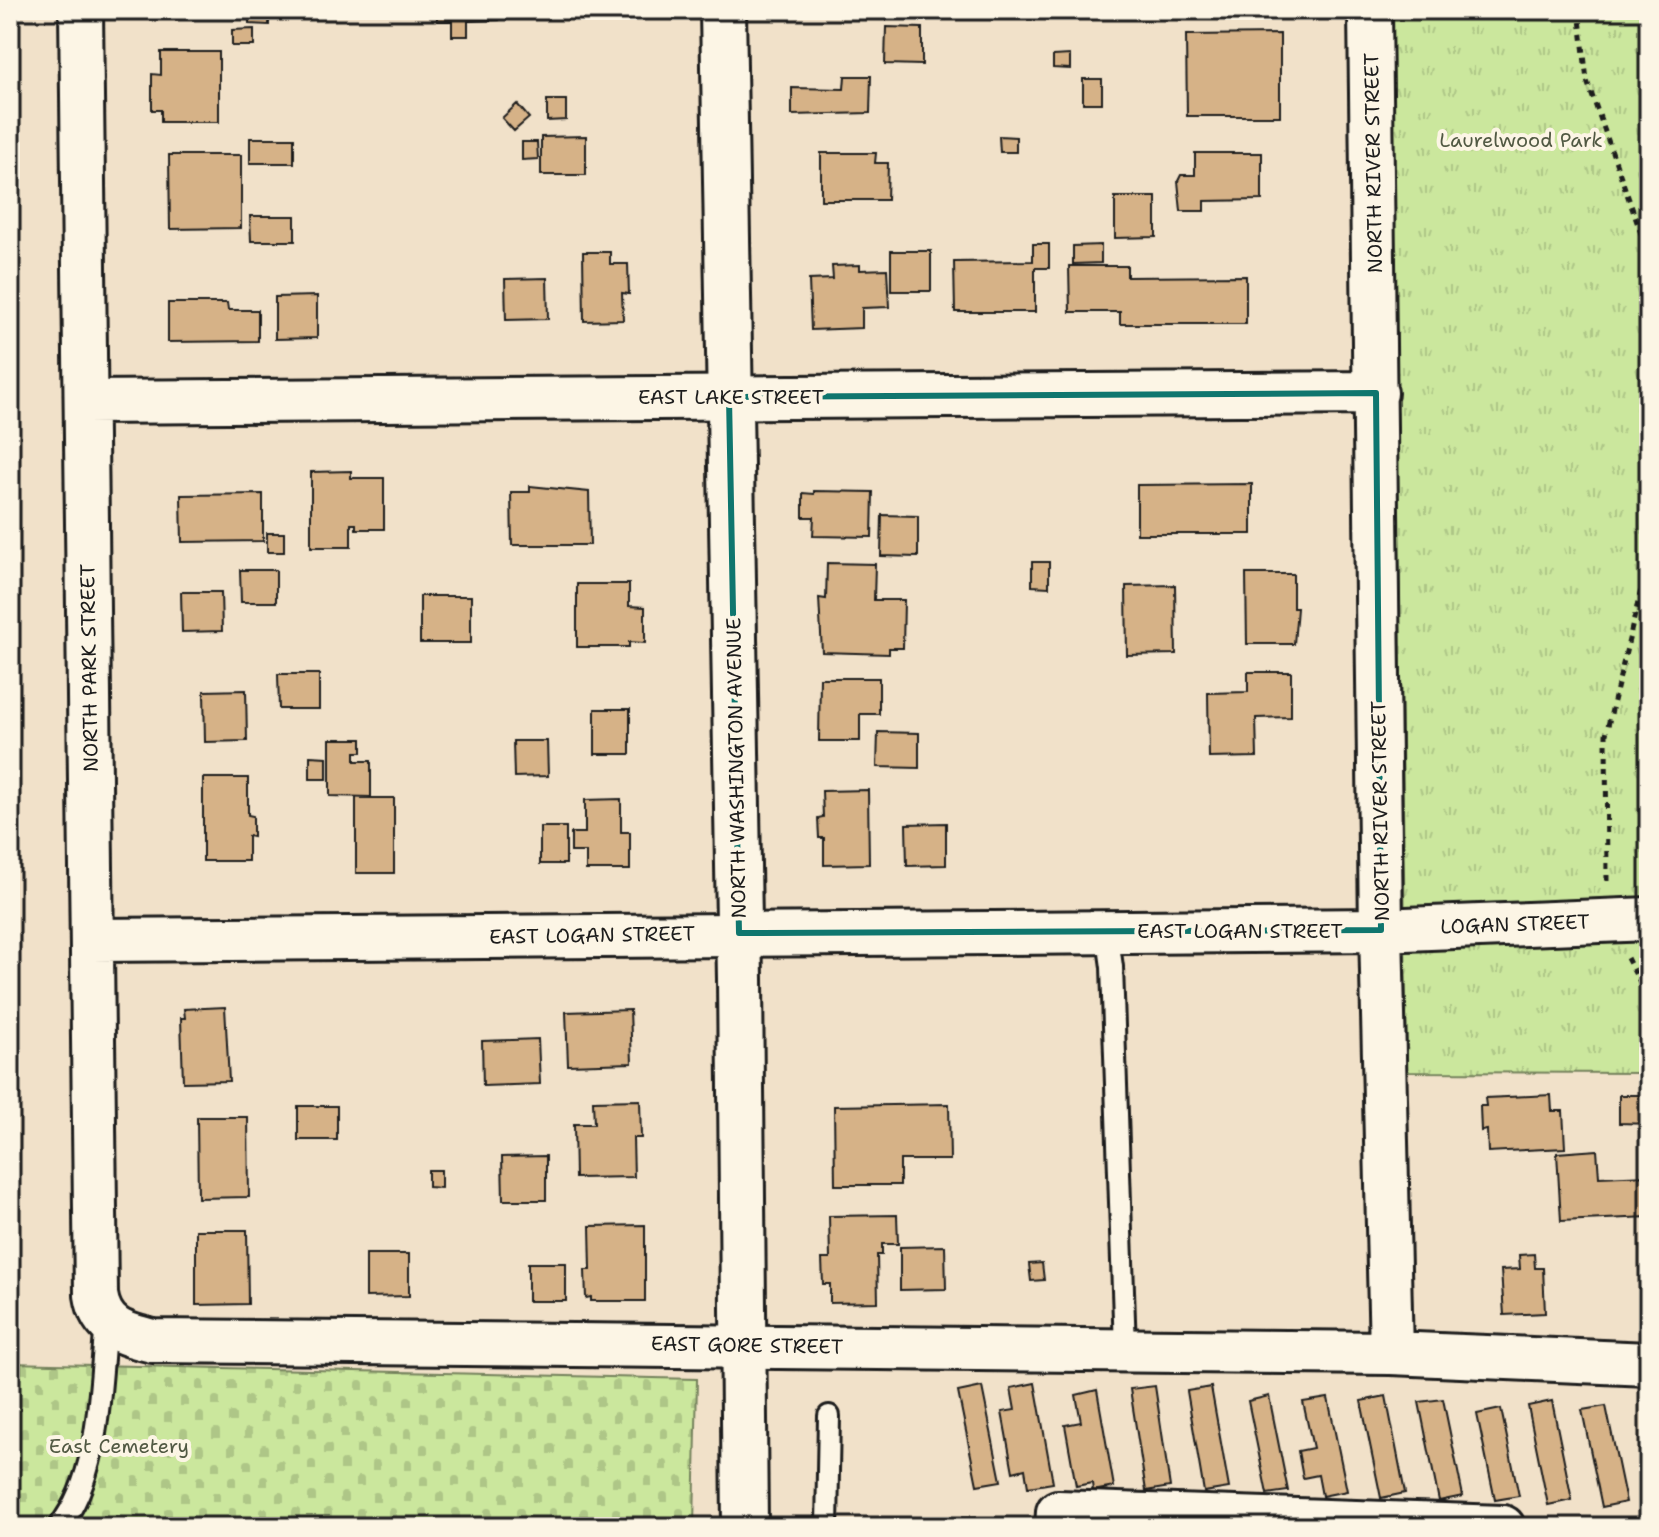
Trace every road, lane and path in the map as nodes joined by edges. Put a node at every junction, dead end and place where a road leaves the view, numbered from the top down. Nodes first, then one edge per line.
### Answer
1 (81, 10) edge
2 (723, 10) edge
3 (1370, 10) edge
4 (1579, 10) edge
5 (1649, 256) edge
6 (1376, 393) junction
7 (729, 397) junction
8 (86, 402) junction
9 (1649, 557) edge
10 (1649, 919) edge
11 (1608, 920) junction
12 (1381, 930) junction
13 (1107, 931) junction
14 (739, 933) junction
15 (92, 940) junction
16 (1649, 1000) edge
17 (106, 1324) junction
18 (744, 1344) junction
19 (1125, 1349) junction
20 (1391, 1353) junction
21 (1649, 1364) edge
22 (829, 1416) dead end
23 (74, 1517) edge
24 (59, 1527) edge
25 (745, 1527) edge
26 (827, 1527) edge
27 (1057, 1527) edge
28 (1503, 1527) edge

1 - 8 street, NORTH PARK STREET
2 - 7 main road, NORTH WASHINGTON AVENUE
3 - 6 street, NORTH RIVER STREET
4 - 5 path
6 - 7 street, EAST LAKE STREET
6 - 12 street, NORTH RIVER STREET
7 - 8 street, EAST LAKE STREET
7 - 14 main road, NORTH WASHINGTON AVENUE
8 - 15 street, NORTH PARK STREET
9 - 11 path
10 - 11 street, LOGAN STREET
11 - 12 street, LOGAN STREET
11 - 16 path
12 - 13 street, EAST LOGAN STREET
12 - 20 street, NORTH RIVER STREET
13 - 14 street, EAST LOGAN STREET
13 - 19 lane
14 - 15 street, EAST LOGAN STREET
14 - 18 main road, NORTH WASHINGTON AVENUE
15 - 17 street, NORTH PARK STREET
17 - 18 street, EAST GORE STREET
17 - 23 lane
18 - 19 street, EAST GORE STREET
18 - 25 main road, NORTH WASHINGTON AVENUE
19 - 20 street, EAST GORE STREET
20 - 21 street
22 - 26 lane
23 - 24 lane
27 - 28 street

